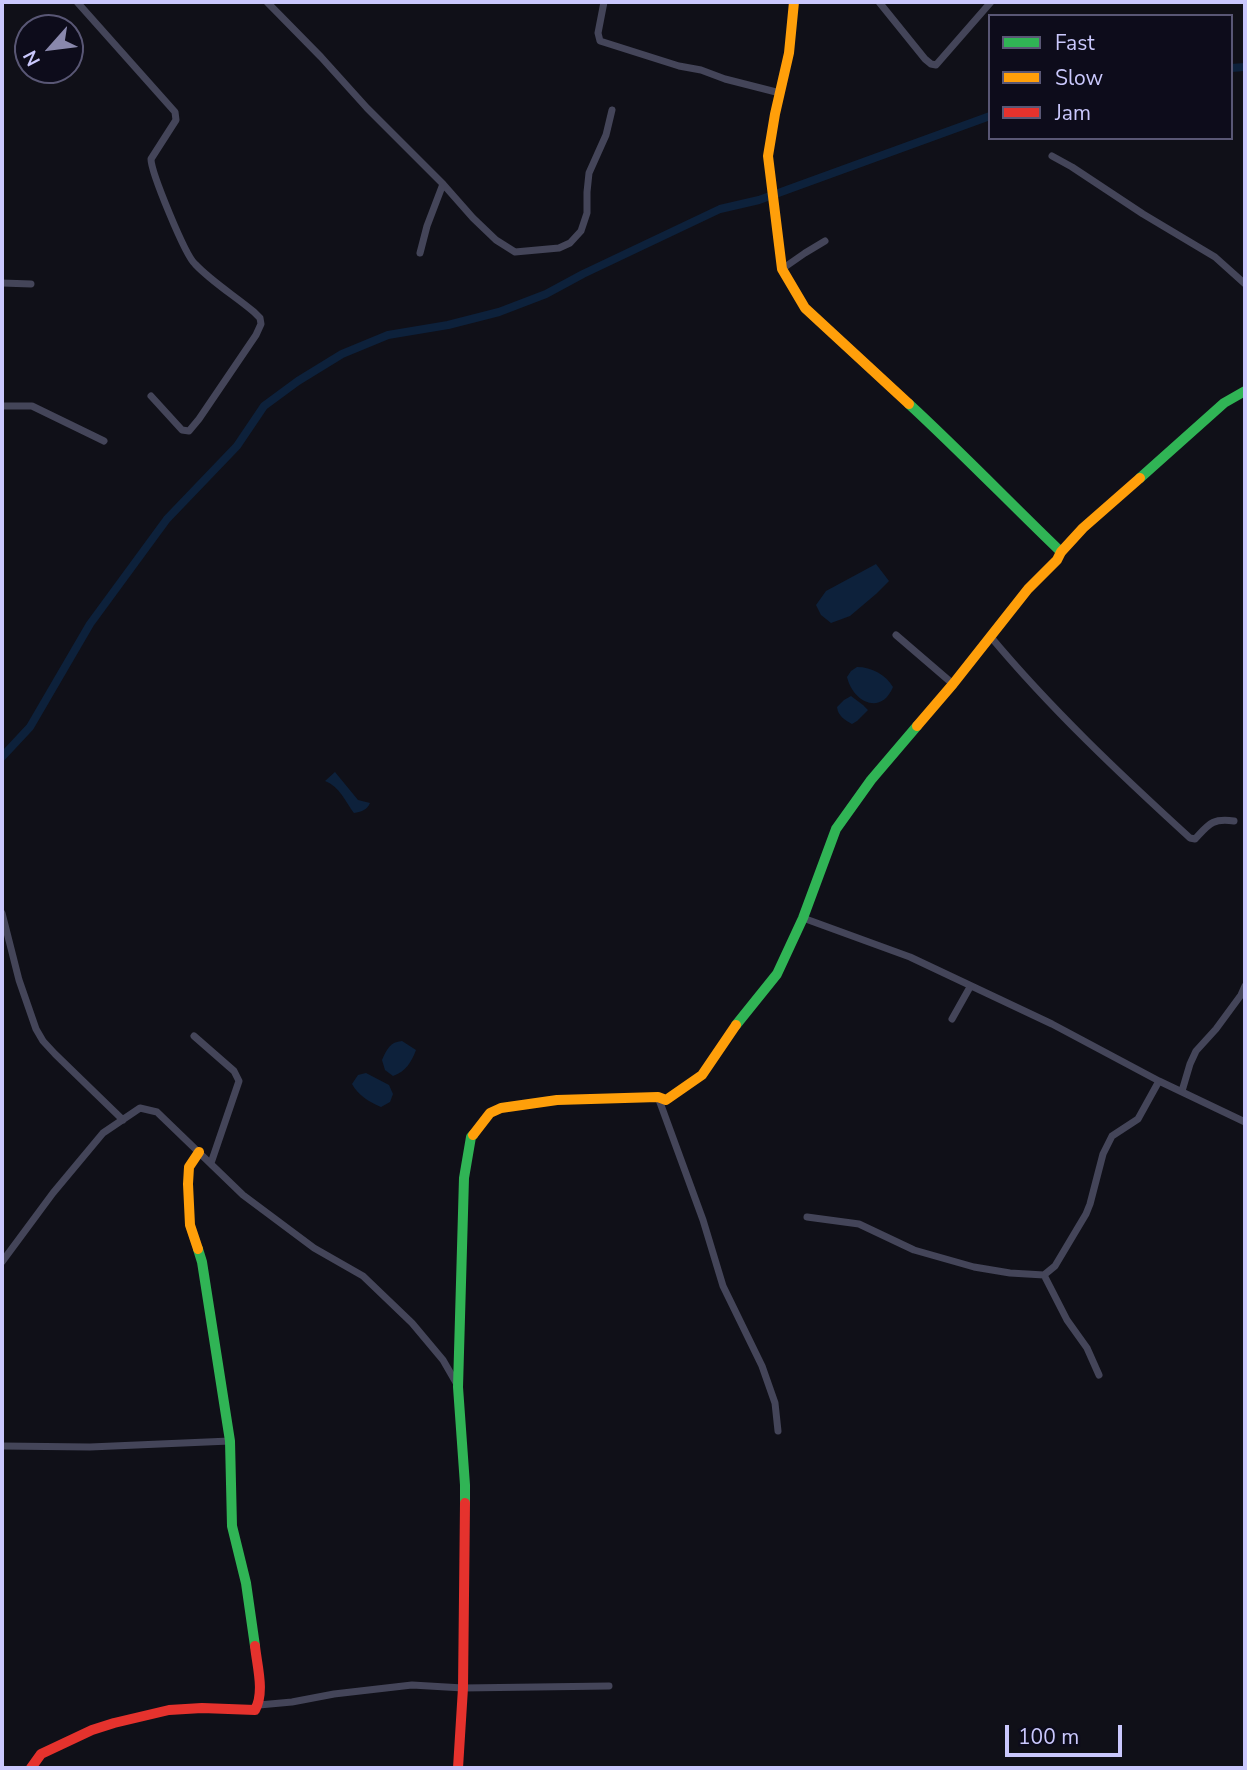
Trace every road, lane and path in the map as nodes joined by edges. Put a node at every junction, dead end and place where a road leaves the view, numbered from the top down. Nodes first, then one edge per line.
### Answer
1 (77, 2) edge
2 (267, 2) edge
3 (604, 2) edge
4 (794, 2) edge
5 (879, 2) edge
6 (990, 2) edge
7 (780, 93) junction
8 (612, 110) dead end
9 (1052, 156) dead end
10 (443, 184) junction
11 (825, 241) dead end
12 (420, 253) dead end
13 (782, 270) junction
14 (2, 283) edge
15 (31, 284) dead end
16 (1245, 284) edge
17 (1245, 391) edge
18 (151, 396) dead end
19 (2, 406) edge
20 (104, 441) dead end
21 (1061, 552) junction
22 (896, 635) dead end
23 (990, 636) junction
24 (953, 684) junction
25 (1234, 821) dead end
26 (2, 913) edge
27 (803, 918) junction
28 (1245, 986) edge
29 (970, 987) junction
30 (951, 1019) dead end
31 (194, 1036) dead end
32 (1159, 1081) junction
33 (1182, 1091) junction
34 (658, 1097) junction
35 (123, 1120) junction
36 (1245, 1122) edge
37 (199, 1152) junction
38 (211, 1163) junction
39 (807, 1217) dead end
40 (2, 1262) edge
41 (1044, 1275) junction
42 (1099, 1375) dead end
43 (458, 1387) junction
44 (778, 1431) dead end
45 (230, 1441) junction
46 (2, 1446) edge
47 (609, 1686) dead end
48 (463, 1688) junction
49 (259, 1705) junction
50 (32, 1768) edge
51 (458, 1768) edge

1 - 18 street
2 - 10 street
3 - 7 street
4 - 7 street
5 - 6 street
7 - 13 street
8 - 10 street
9 - 16 street
10 - 12 street
11 - 13 street
13 - 21 street
14 - 15 street
17 - 21 street
19 - 20 street
21 - 23 street
22 - 24 street
23 - 24 street
23 - 25 street
24 - 27 street
26 - 35 street
27 - 29 street
27 - 34 street
28 - 33 street
29 - 30 street
29 - 32 street
31 - 38 street
32 - 33 street
32 - 41 street
33 - 36 street
34 - 43 street
34 - 44 street
35 - 37 street
35 - 40 street
37 - 38 street
37 - 45 street
38 - 43 street
39 - 41 street
41 - 42 street
43 - 48 street
45 - 46 street
45 - 49 street
47 - 48 street
48 - 49 street
48 - 51 street
49 - 50 street

